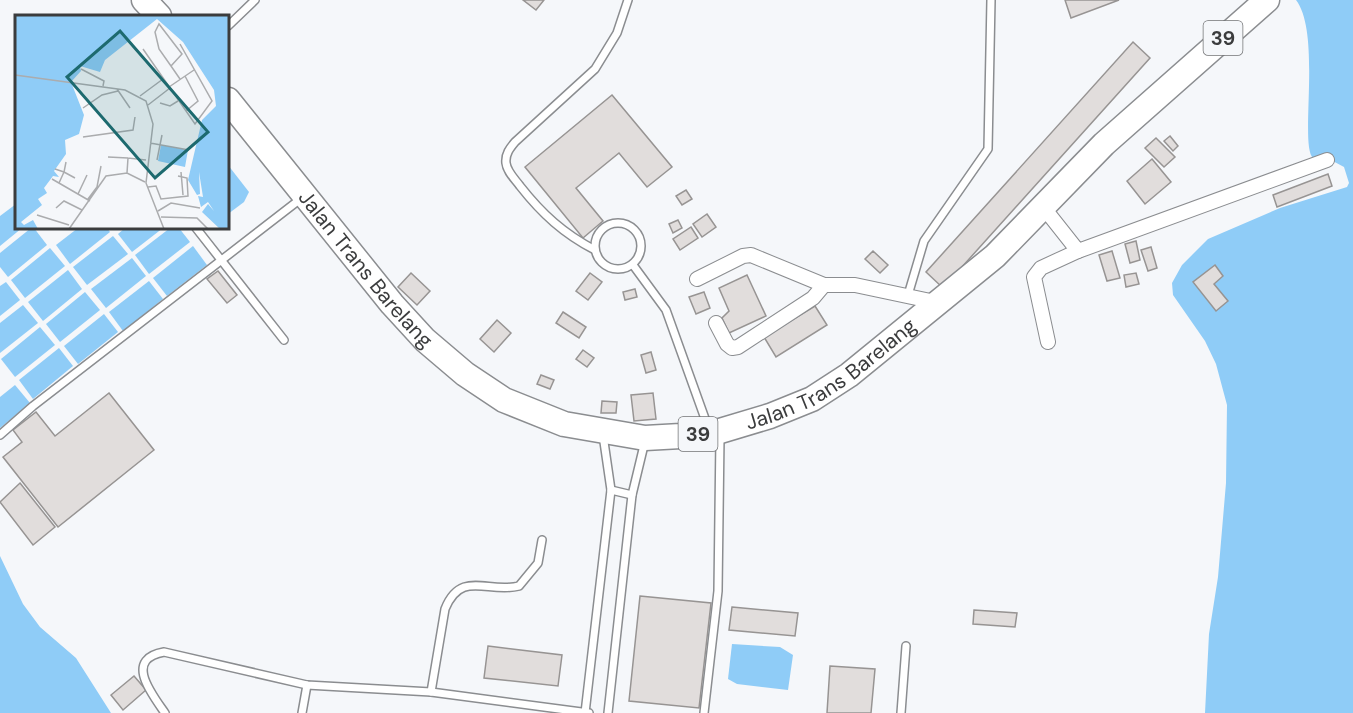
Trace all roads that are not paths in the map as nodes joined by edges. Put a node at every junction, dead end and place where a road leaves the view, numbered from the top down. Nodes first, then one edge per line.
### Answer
1 (144, 0) edge
2 (255, 0) edge
3 (628, 0) edge
4 (992, 0) edge
5 (1267, 0) edge
6 (158, 15) edge
7 (230, 24) edge
8 (230, 102) edge
9 (1327, 160) dead end
10 (305, 195) junction
11 (1044, 208) junction
12 (198, 230) edge
13 (595, 250) junction
14 (1078, 251) junction
15 (221, 260) junction
16 (633, 265) junction
17 (697, 279) dead end
18 (824, 285) junction
19 (908, 295) junction
20 (940, 303) junction
21 (716, 323) dead end
22 (284, 340) dead end
23 (1048, 342) dead end
24 (715, 431) junction
25 (603, 433) junction
26 (0, 435) edge
27 (645, 438) junction
28 (611, 490) junction
29 (632, 495) junction
30 (542, 540) dead end
31 (906, 646) dead end
32 (307, 685) junction
33 (431, 692) junction
34 (165, 713) edge
35 (302, 713) edge
36 (587, 713) edge
37 (608, 713) edge
38 (704, 713) edge
39 (901, 713) edge

1 - 6 highway
2 - 7 lane
3 - 13 lane
4 - 19 lane
5 - 11 highway, Jalan Trans Barelang / 39
8 - 10 highway, Jalan Trans Barelang / 39
9 - 14 street
10 - 15 lane
10 - 25 highway, Jalan Trans Barelang / 39
11 - 14 street
11 - 20 highway, Jalan Trans Barelang / 39
12 - 15 lane
13 - 16 lane
13 - 16 lane
14 - 23 street
15 - 22 lane
15 - 26 lane
16 - 24 lane
17 - 18 street
18 - 19 street
18 - 21 street
19 - 20 street
20 - 24 highway, Jalan Trans Barelang / 39
24 - 27 highway, Jalan Trans Barelang / 39
24 - 38 lane
25 - 27 highway, Jalan Trans Barelang / 39
25 - 28 lane
27 - 29 lane
28 - 29 lane
28 - 36 lane
29 - 37 lane
30 - 33 lane
31 - 39 lane
32 - 33 lane
32 - 34 lane
32 - 35 lane
33 - 36 lane

